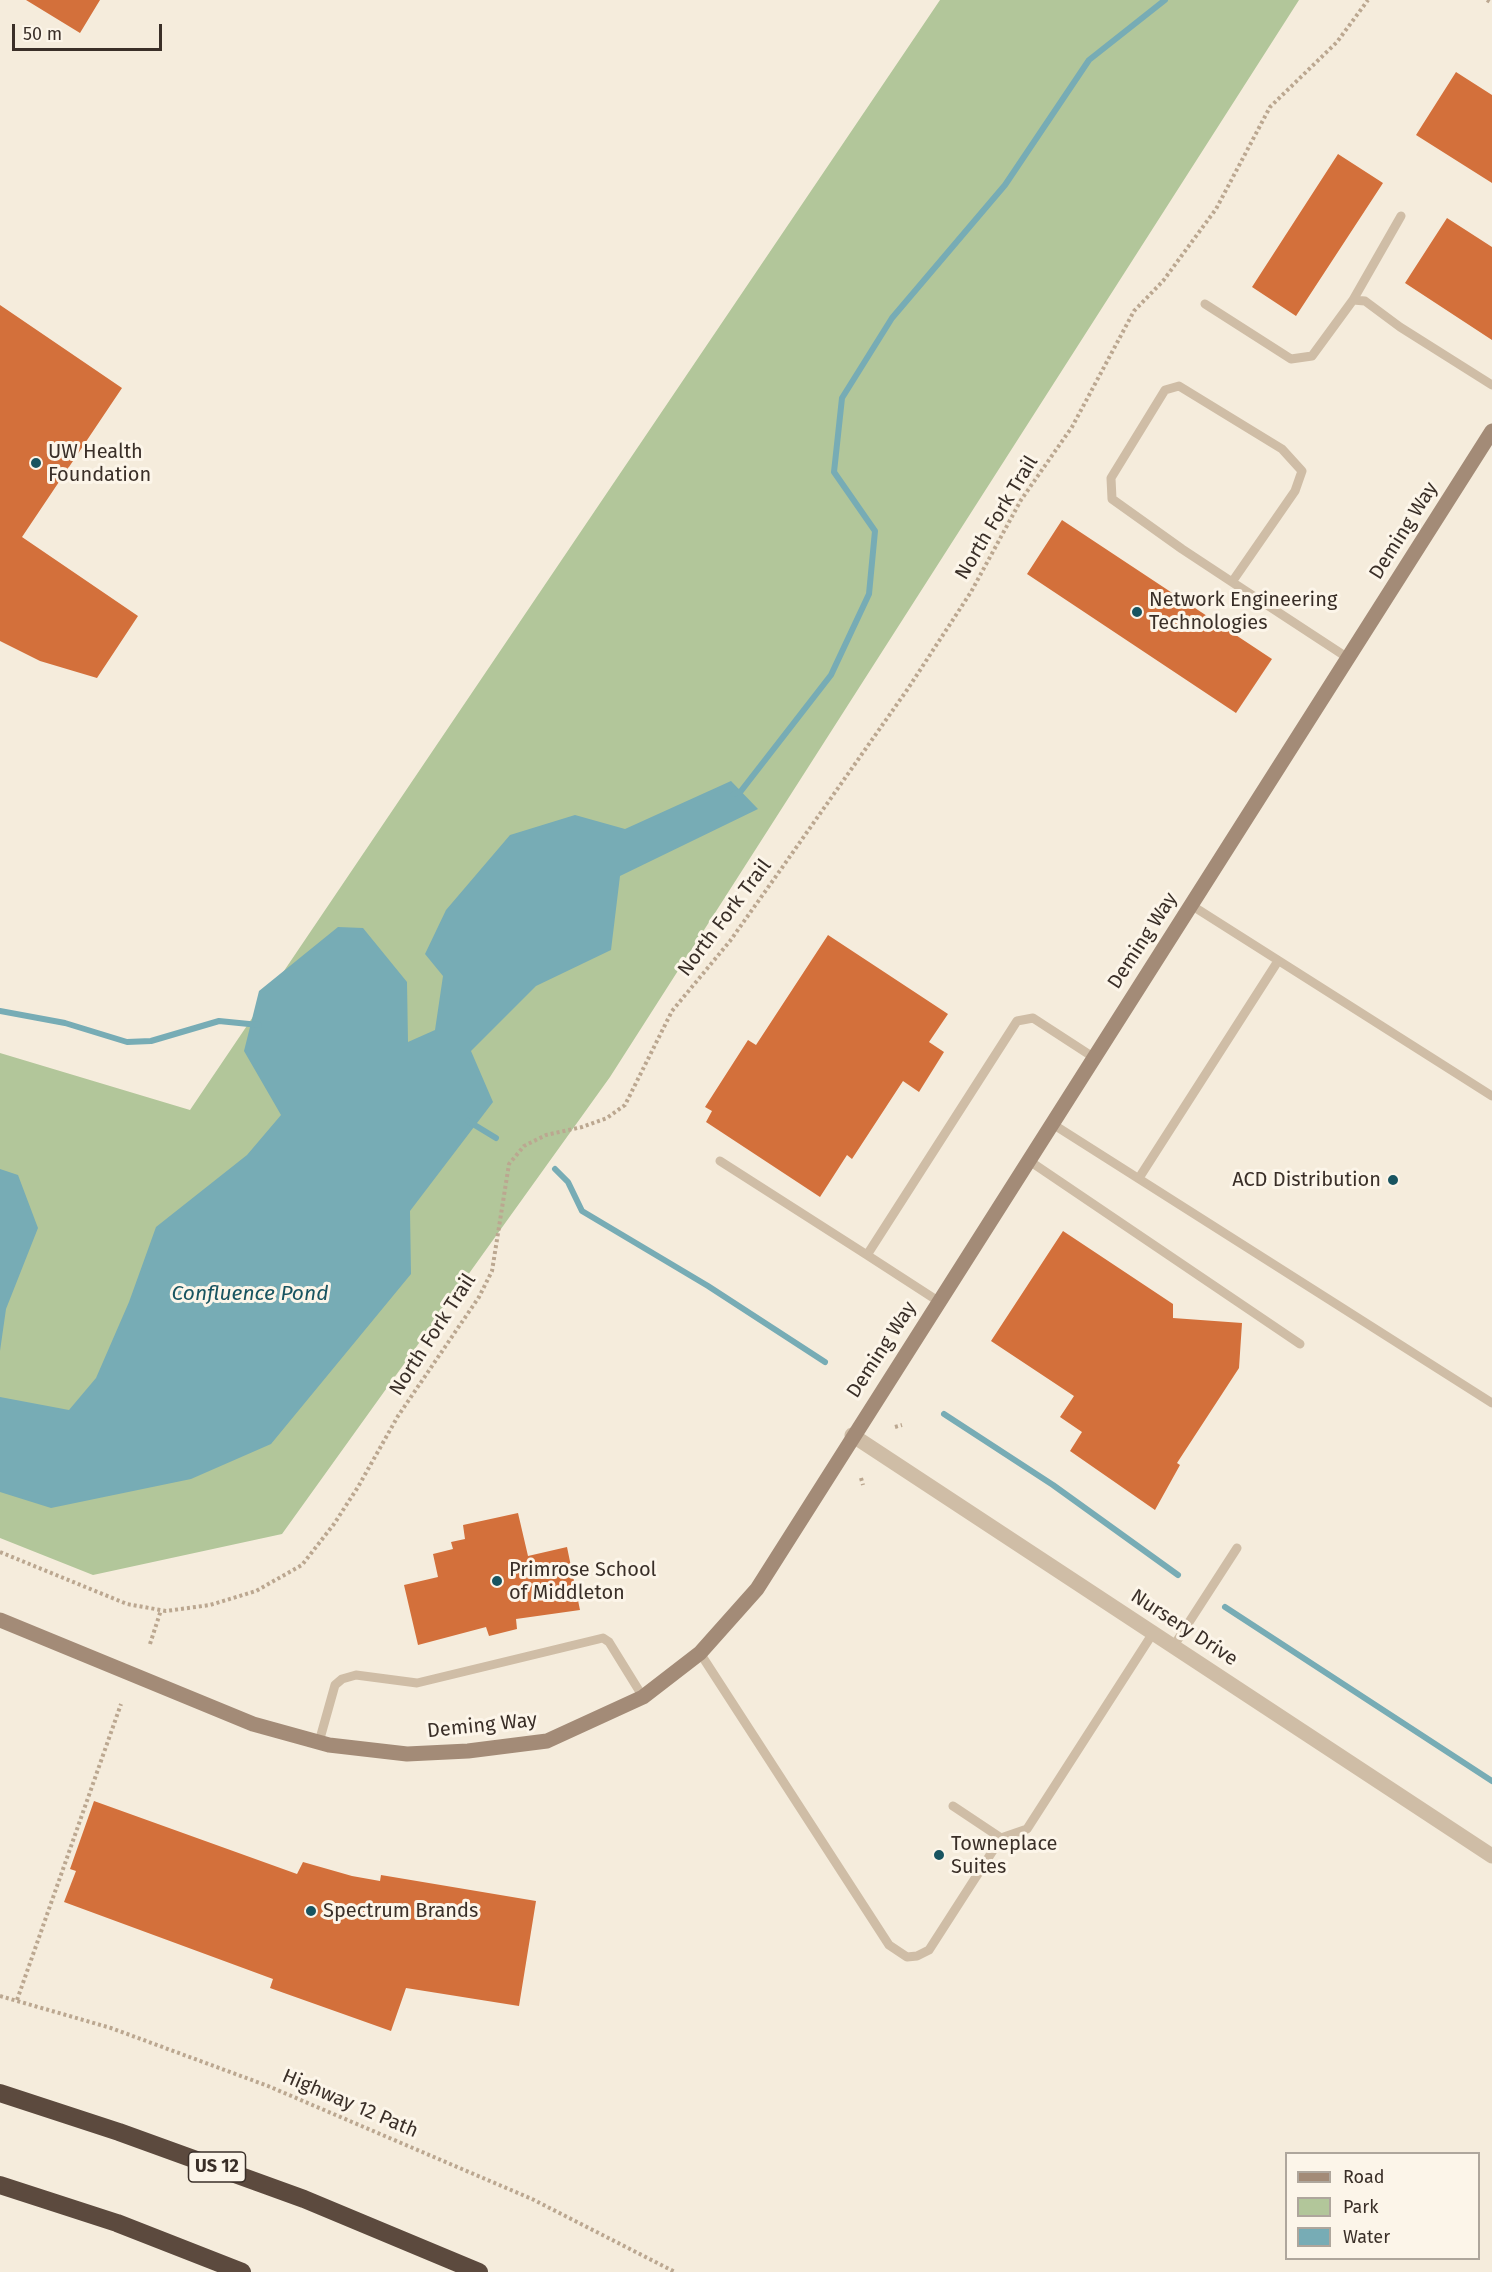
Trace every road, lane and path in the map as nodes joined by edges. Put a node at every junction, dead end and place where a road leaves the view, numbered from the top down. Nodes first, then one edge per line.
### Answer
1 (1368, 0) edge
2 (1487, 0) edge
3 (1492, 3) edge
4 (1401, 216) dead end
5 (1353, 300) junction
6 (1205, 304) dead end
7 (1492, 385) edge
8 (1492, 431) edge
9 (1232, 582) junction
10 (1348, 658) junction
11 (1191, 904) junction
12 (1278, 961) junction
13 (1094, 1057) junction
14 (1492, 1096) edge
15 (1051, 1123) junction
16 (1028, 1160) junction
17 (720, 1161) dead end
18 (1139, 1178) junction
19 (867, 1255) junction
20 (938, 1300) junction
21 (1300, 1344) dead end
22 (1492, 1403) edge
23 (902, 1425) dead end
24 (895, 1426) dead end
25 (852, 1435) junction
26 (861, 1478) dead end
27 (863, 1485) dead end
28 (1237, 1548) dead end
29 (0, 1552) edge
30 (161, 1610) junction
31 (0, 1620) edge
32 (1153, 1633) junction
33 (150, 1644) dead end
34 (1173, 1647) junction
35 (700, 1653) junction
36 (643, 1697) junction
37 (121, 1704) dead end
38 (319, 1742) junction
39 (953, 1806) dead end
40 (1001, 1838) junction
41 (1492, 1856) edge
42 (0, 1996) edge
43 (16, 2000) junction
44 (0, 2093) edge
45 (0, 2185) edge
46 (429, 2252) junction
47 (242, 2272) edge
48 (466, 2272) edge
49 (479, 2272) edge
50 (675, 2272) edge

1 - 30 path, North Fork Trail
2 - 3 path
4 - 5 lane
5 - 6 lane
5 - 7 lane
8 - 10 street, Deming Way
9 - 9 lane
9 - 10 lane
10 - 11 street, Deming Way
11 - 12 lane
11 - 13 street, Deming Way
12 - 14 lane
12 - 18 lane
13 - 15 street, Deming Way
13 - 19 lane
15 - 16 street, Deming Way
15 - 18 lane
16 - 20 street, Deming Way
16 - 21 lane
17 - 19 lane
18 - 22 lane
19 - 20 lane
20 - 25 street, Deming Way
23 - 24 path
25 - 32 street, Nursery Drive
25 - 35 street, Deming Way
26 - 27 path
28 - 34 lane
29 - 30 path, North Fork Trail
30 - 33 path
31 - 38 street, Deming Way
32 - 34 street, Nursery Drive
32 - 40 lane
34 - 41 street, Nursery Drive
35 - 36 street, Deming Way
35 - 40 lane
36 - 38 street, Deming Way
36 - 38 lane
37 - 43 path
39 - 40 lane
42 - 43 path, Highway 12 Path
43 - 50 path, Highway 12 Path
44 - 46 highway, US 12
45 - 47 highway
46 - 48 highway, US 12
46 - 49 highway

